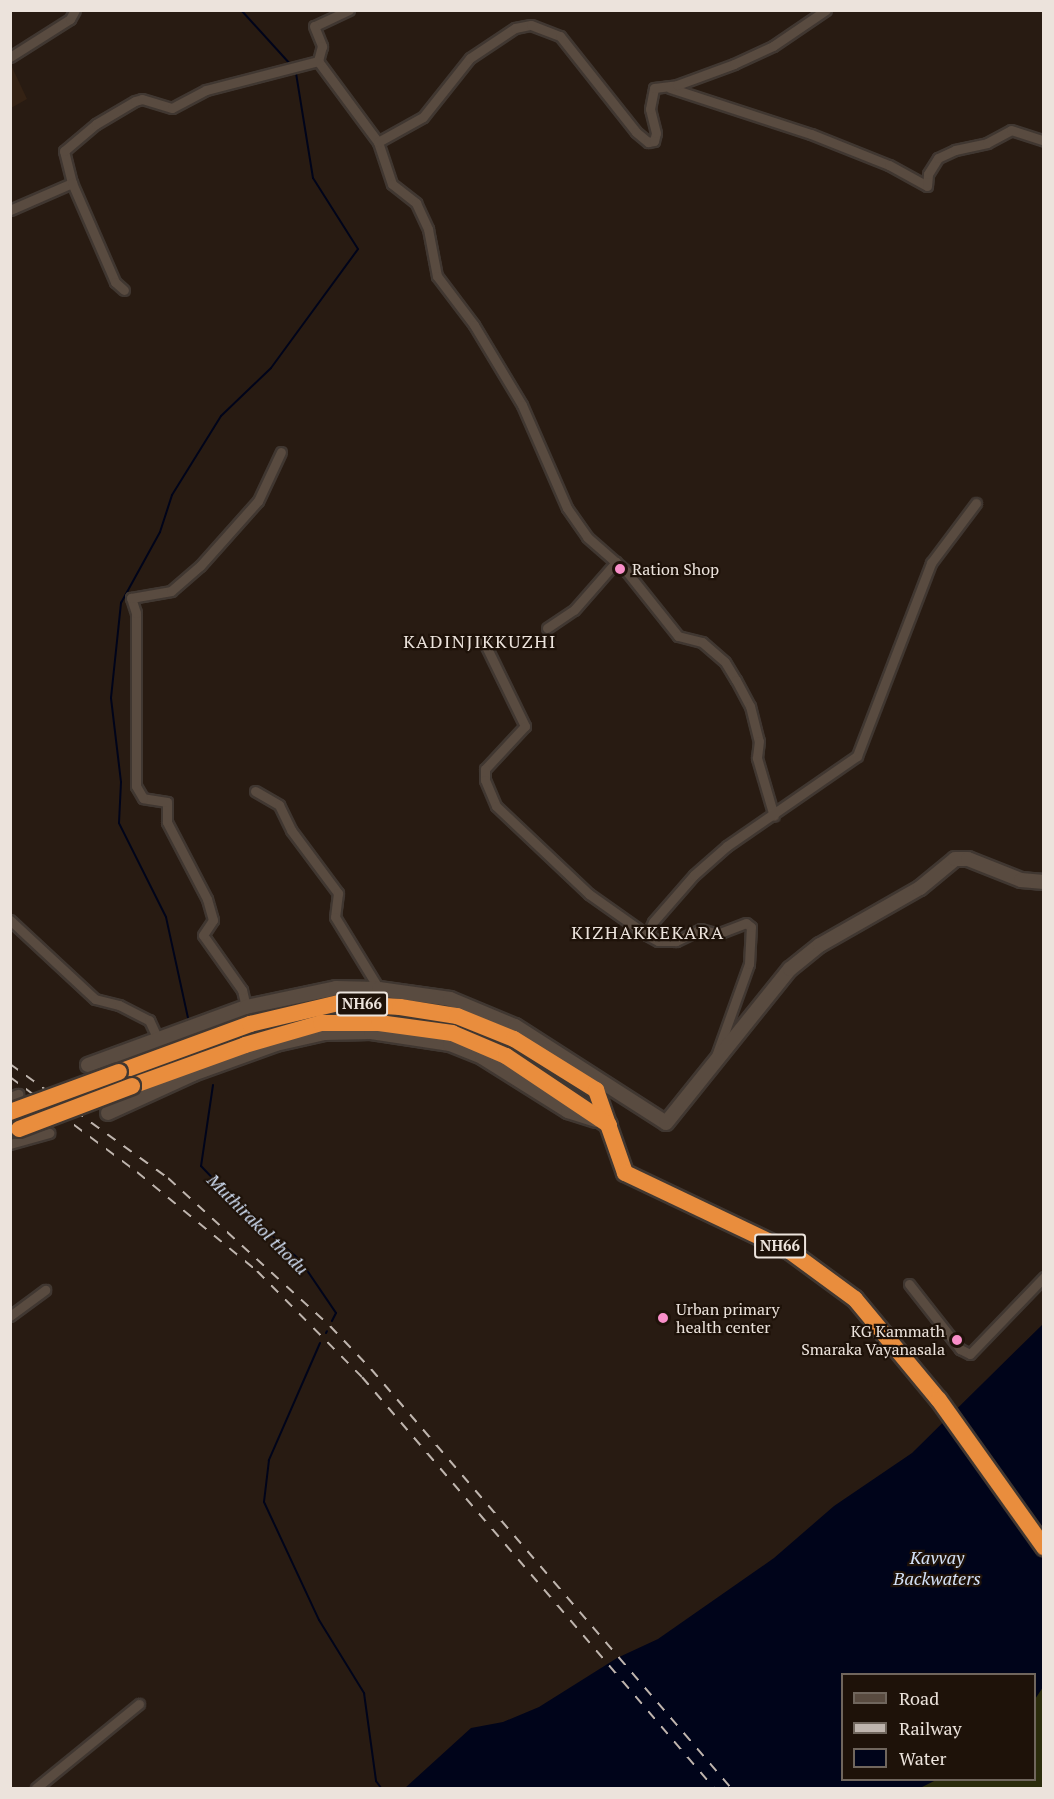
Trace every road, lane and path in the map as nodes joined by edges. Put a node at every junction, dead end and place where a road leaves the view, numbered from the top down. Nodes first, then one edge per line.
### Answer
1 (75, 10) edge
2 (349, 10) edge
3 (826, 10) edge
4 (10, 57) edge
5 (318, 61) junction
6 (668, 87) junction
7 (1044, 141) edge
8 (378, 142) junction
9 (72, 183) junction
10 (10, 210) edge
11 (124, 290) dead end
12 (281, 452) dead end
13 (976, 503) dead end
14 (616, 562) junction
15 (547, 628) dead end
16 (483, 640) dead end
17 (255, 791) dead end
18 (774, 816) junction
19 (1044, 882) edge
20 (10, 920) edge
21 (647, 935) junction
22 (379, 989) junction
23 (246, 1007) junction
24 (158, 1039) junction
25 (714, 1061) junction
26 (88, 1065) dead end
27 (10, 1112) edge
28 (108, 1113) dead end
29 (609, 1125) junction
30 (15, 1130) edge
31 (49, 1133) dead end
32 (10, 1144) edge
33 (1044, 1276) edge
34 (909, 1284) dead end
35 (45, 1290) dead end
36 (10, 1316) edge
37 (1044, 1548) edge
38 (139, 1704) dead end
39 (36, 1788) edge

1 - 4 street
2 - 5 street
3 - 6 street
5 - 8 street
5 - 9 street
6 - 7 street
6 - 8 street
8 - 14 street
9 - 10 street
9 - 11 street
12 - 23 street
13 - 18 street
14 - 15 street
14 - 18 street
16 - 21 street
17 - 22 street
18 - 21 street
19 - 25 street
20 - 24 street
21 - 25 street
22 - 23 street
22 - 25 street
23 - 24 street
24 - 26 street
27 - 29 highway, NH66, bridge
28 - 29 street
29 - 30 highway, NH66, bridge
29 - 37 highway, NH66
31 - 32 street
33 - 34 street
35 - 36 street
38 - 39 street

